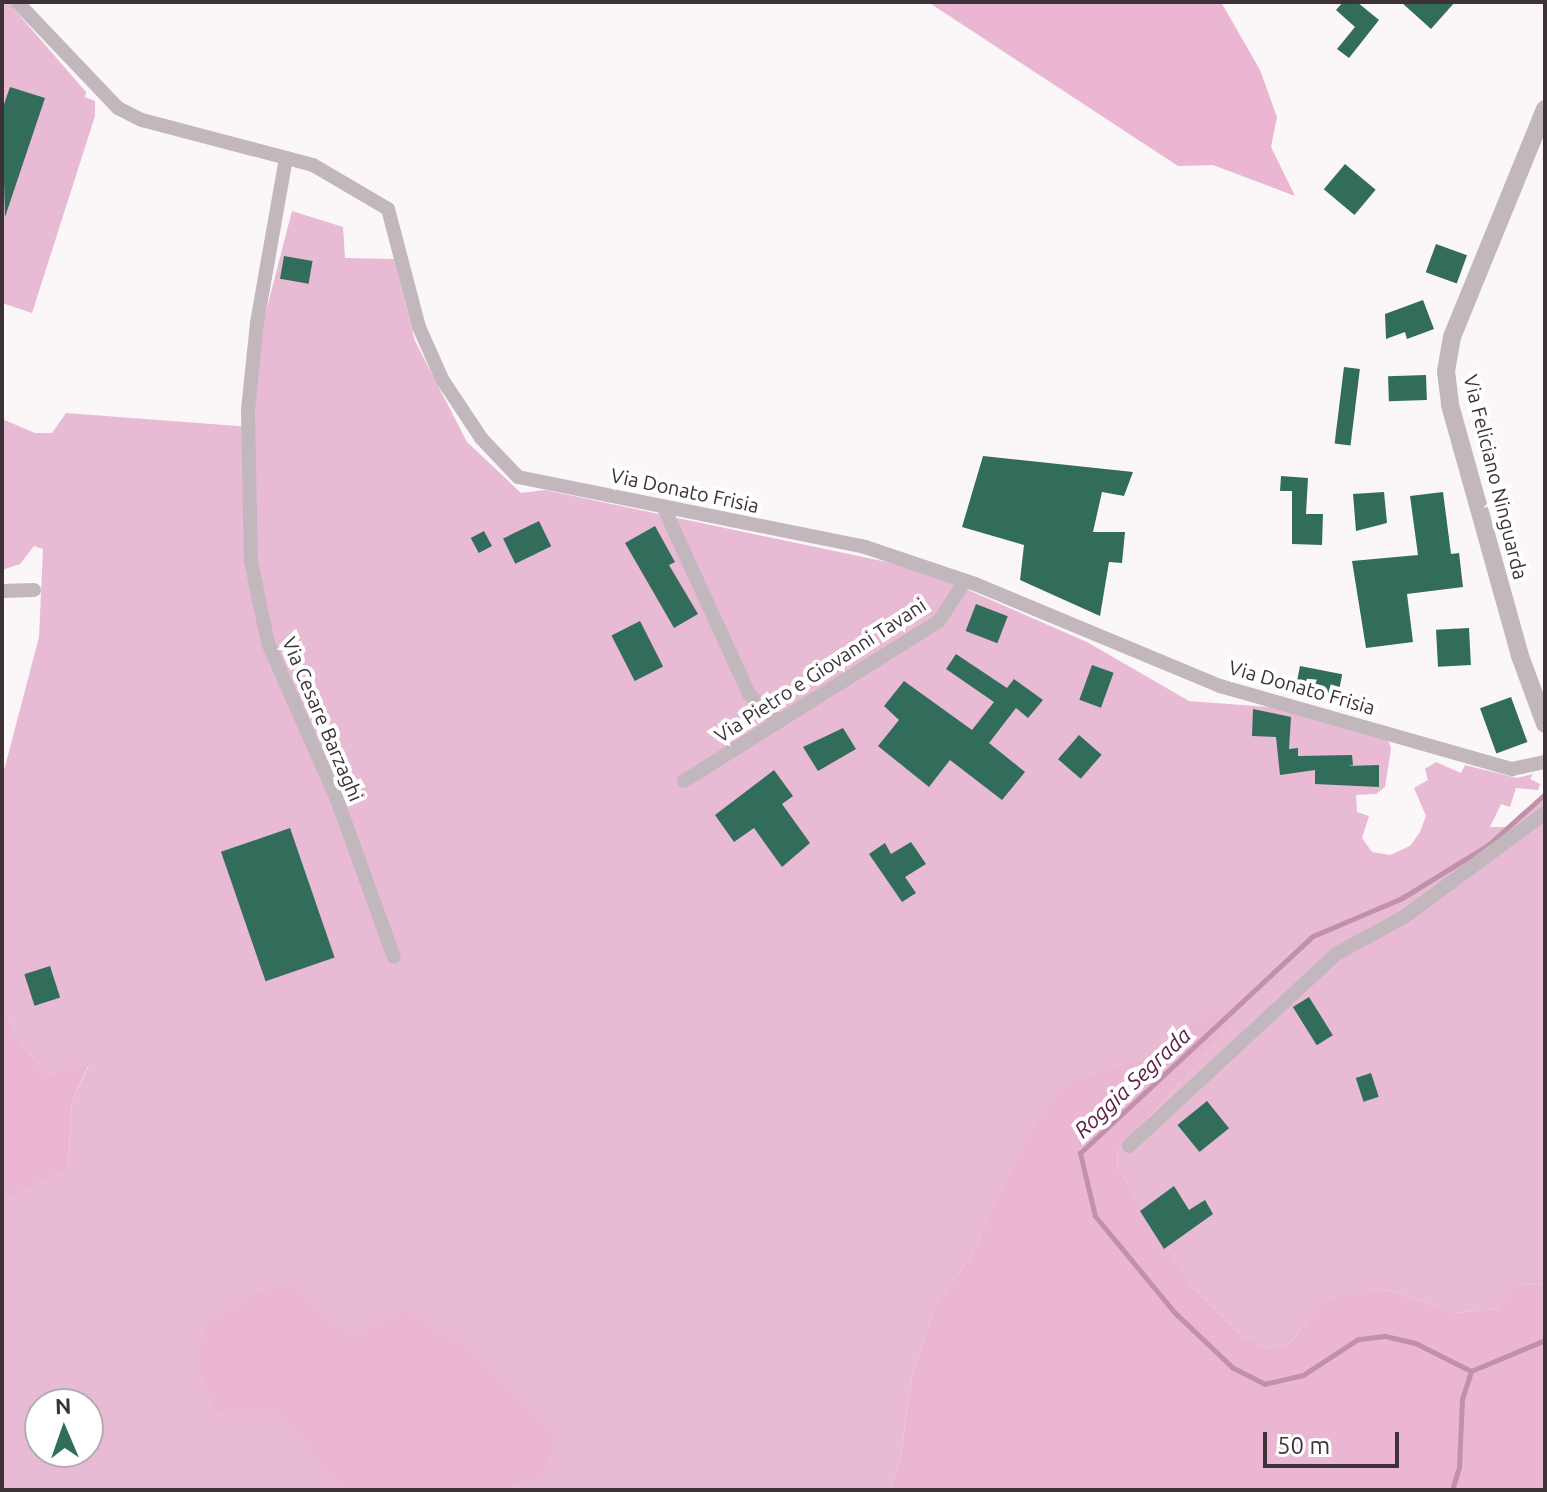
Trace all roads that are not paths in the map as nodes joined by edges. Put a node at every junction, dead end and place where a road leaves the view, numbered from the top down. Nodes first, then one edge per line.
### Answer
1 (17, 2) edge
2 (1545, 109) edge
3 (286, 158) junction
4 (663, 506) junction
5 (965, 581) junction
6 (34, 590) dead end
7 (2, 591) edge
8 (778, 722) junction
9 (1545, 724) edge
10 (1545, 762) edge
11 (684, 781) dead end
12 (1545, 813) edge
13 (394, 957) dead end
14 (1129, 1146) dead end

1 - 3 street, Via Donato Frisia
2 - 9 street, Via Feliciano Ninguarda
3 - 4 street, Via Donato Frisia
3 - 13 street, Via Cesare Barzaghi
4 - 5 street, Via Donato Frisia
4 - 8 street
5 - 8 street, Via Pietro e Giovanni Tavani
5 - 10 street, Via Donato Frisia
6 - 7 street
8 - 11 street, Via Pietro e Giovanni Tavani
12 - 14 street

